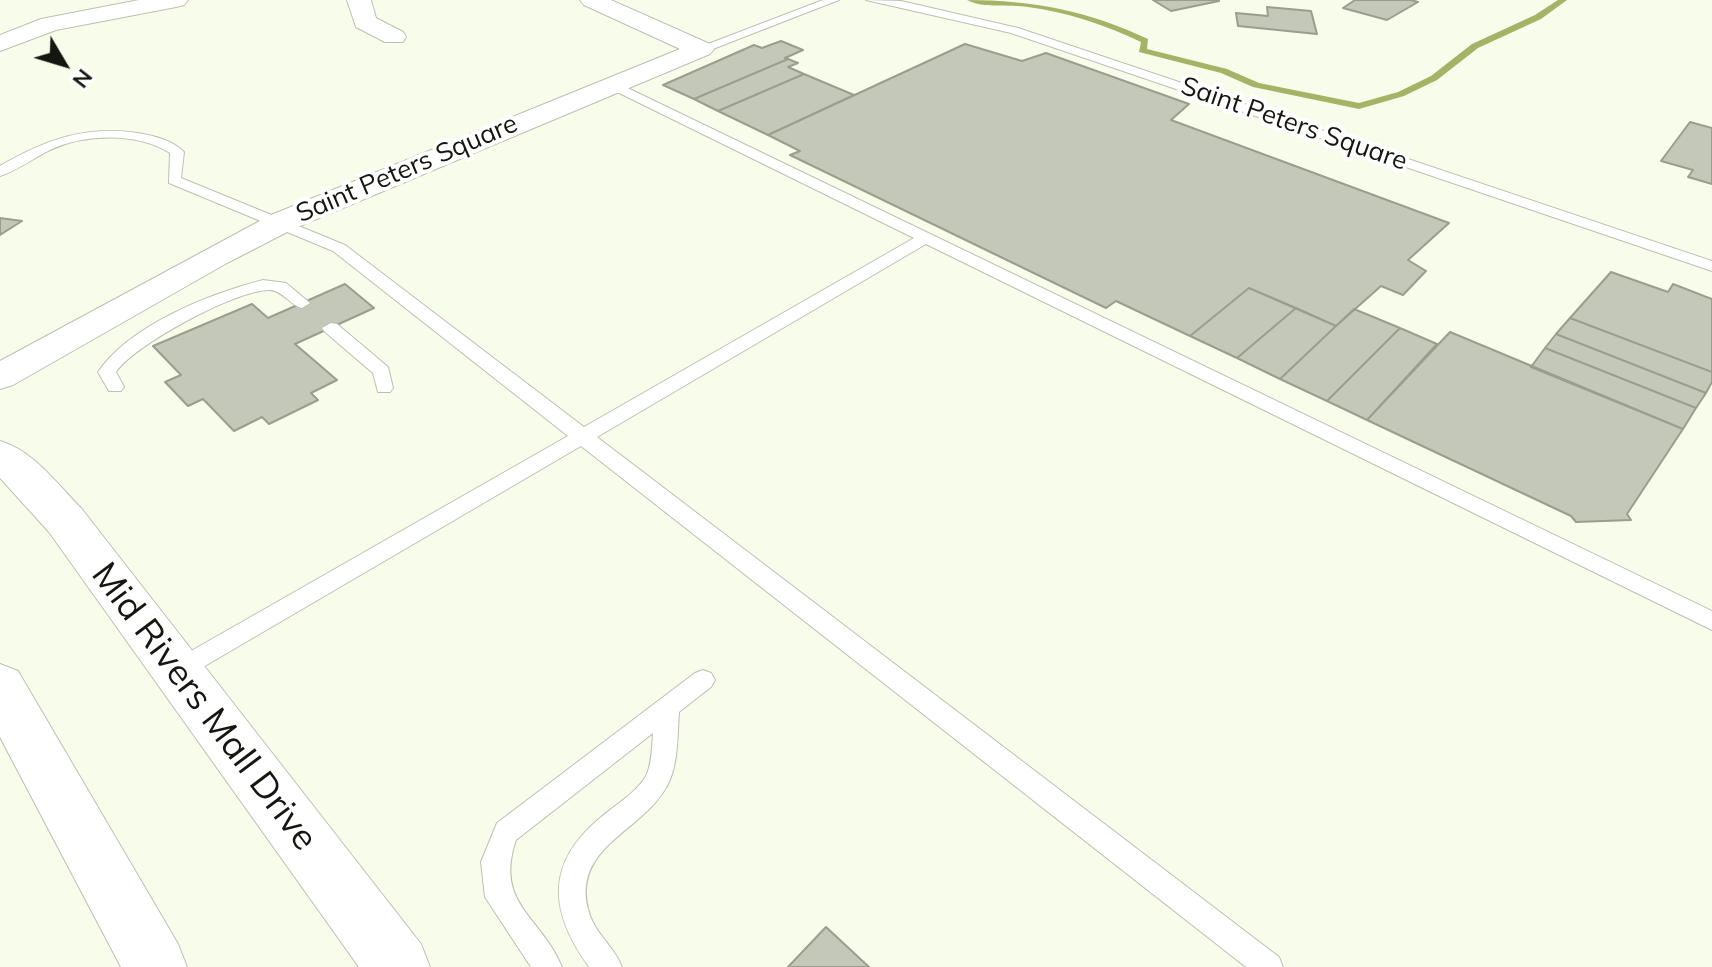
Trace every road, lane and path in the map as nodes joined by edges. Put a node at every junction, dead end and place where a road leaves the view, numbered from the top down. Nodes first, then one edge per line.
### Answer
1 (176, 0) edge
2 (359, 0) edge
3 (592, 0) edge
4 (833, 0) edge
5 (872, 0) edge
6 (66, 1) edge
7 (0, 19) edge
8 (50, 24) junction
9 (394, 37) dead end
10 (0, 44) edge
11 (701, 49) junction
12 (611, 84) junction
13 (0, 172) edge
14 (282, 222) junction
15 (926, 238) junction
16 (1712, 266) edge
17 (302, 303) dead end
18 (331, 328) dead end
19 (0, 377) edge
20 (115, 387) dead end
21 (384, 388) dead end
22 (582, 437) junction
23 (0, 456) edge
24 (1710, 615) edge
25 (178, 670) junction
26 (703, 680) dead end
27 (0, 686) edge
28 (667, 709) junction
29 (155, 967) edge
30 (398, 967) edge
31 (548, 967) edge
32 (608, 967) edge
33 (1269, 967) edge

1 - 8 street
2 - 9 street
3 - 11 street
4 - 11 lane, Saint Peters Square
5 - 16 lane, Saint Peters Square
6 - 8 street
7 - 8 street
8 - 10 street
11 - 12 street, Saint Peters Square
12 - 14 street, Saint Peters Square
12 - 15 lane
13 - 14 lane
14 - 19 street, Saint Peters Square
14 - 22 lane
15 - 22 lane
15 - 24 lane
17 - 20 lane
18 - 21 lane
22 - 25 lane
22 - 33 lane
23 - 25 main road, Mid Rivers Mall Drive
25 - 30 main road, Mid Rivers Mall Drive
26 - 28 lane
27 - 29 main road
28 - 31 lane
28 - 32 lane

